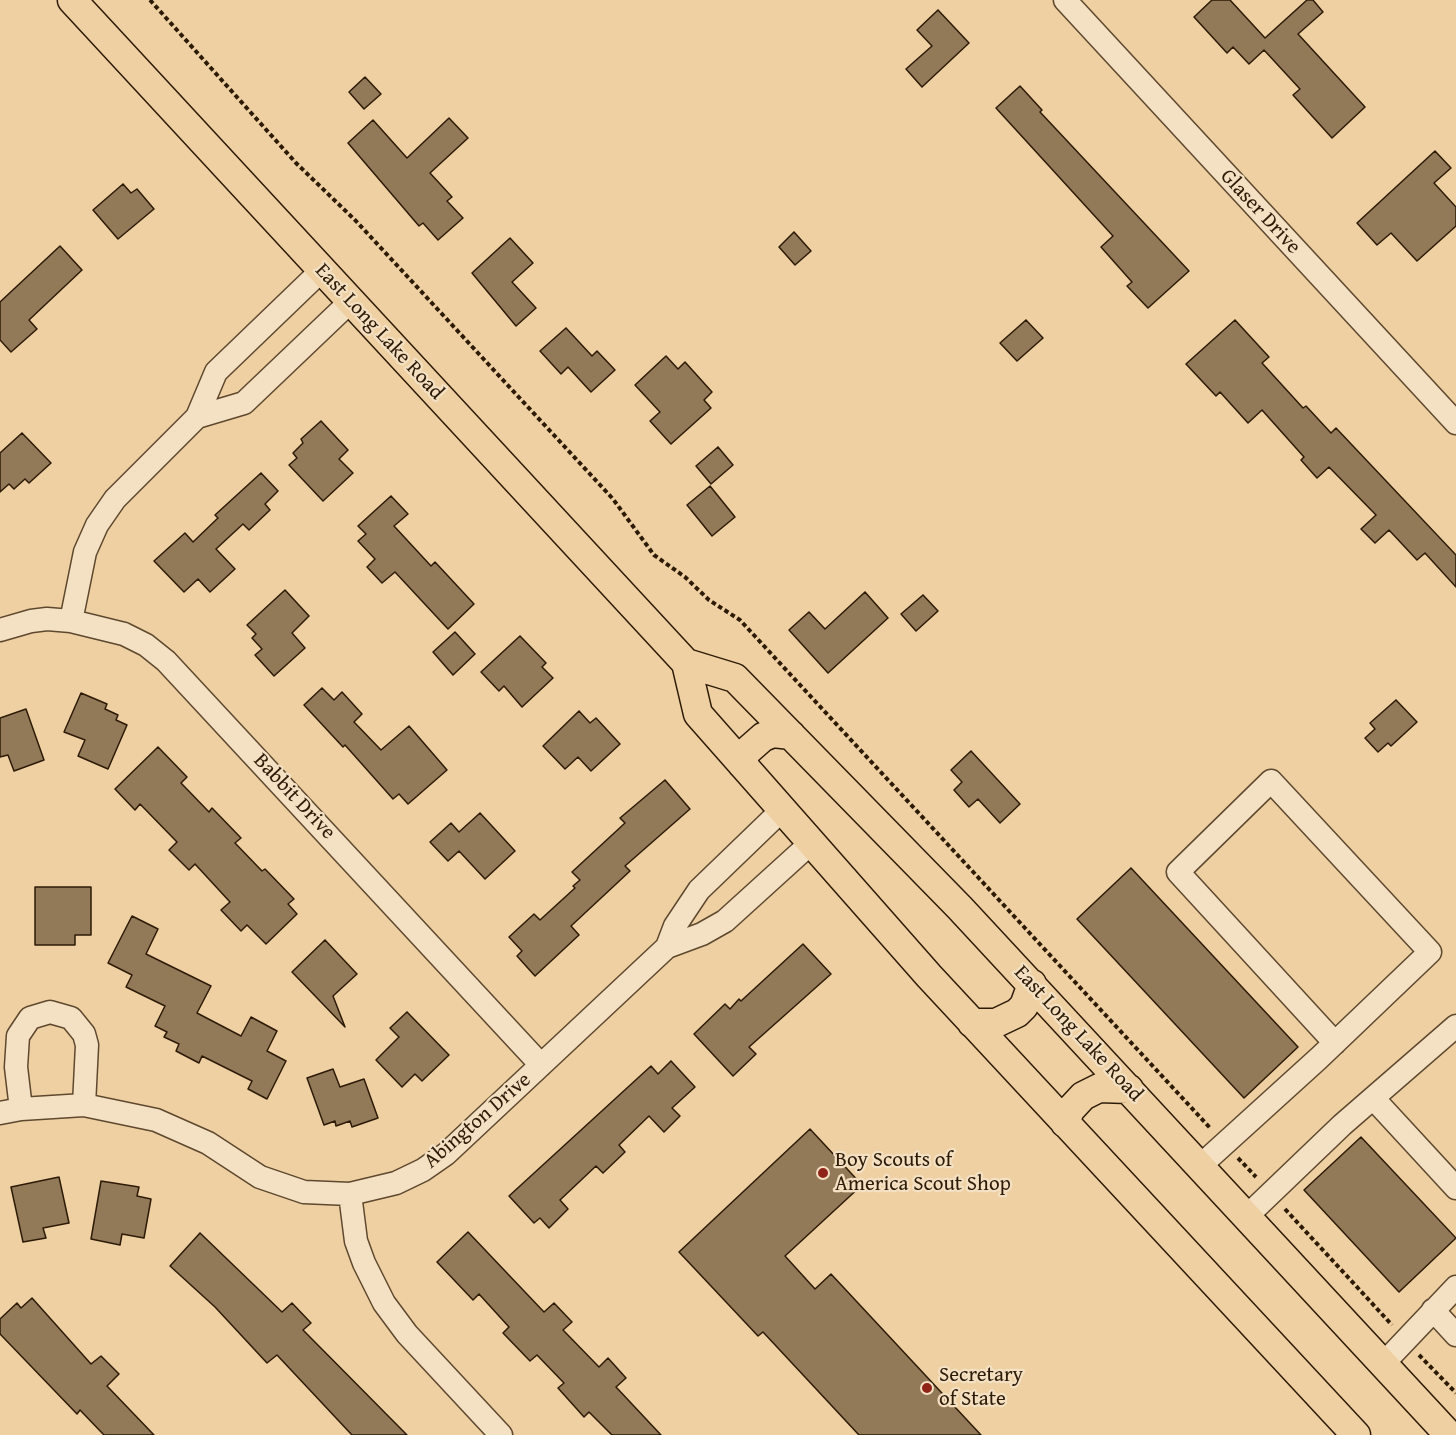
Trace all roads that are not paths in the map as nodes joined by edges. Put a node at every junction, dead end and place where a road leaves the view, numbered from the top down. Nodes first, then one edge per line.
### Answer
1 (72, 0) edge
2 (1065, 0) edge
3 (322, 270) junction
4 (351, 301) junction
5 (197, 417) junction
6 (1456, 423) edge
7 (71, 621) junction
8 (0, 630) edge
9 (686, 663) junction
10 (791, 735) junction
11 (742, 764) junction
12 (782, 810) junction
13 (810, 843) junction
14 (667, 947) junction
15 (1032, 984) junction
16 (972, 1023) junction
17 (1456, 1026) edge
18 (1335, 1043) junction
19 (541, 1065) junction
20 (1129, 1089) junction
21 (1373, 1098) junction
22 (84, 1105) junction
23 (10, 1111) edge
24 (1065, 1123) junction
25 (1200, 1166) junction
26 (1456, 1188) edge
27 (350, 1194) junction
28 (1246, 1217) junction
29 (1456, 1287) edge
30 (1433, 1310) junction
31 (1456, 1335) edge
32 (1383, 1364) junction
33 (501, 1435) edge
34 (1356, 1435) edge
35 (1449, 1435) edge

1 - 3 main road, East Long Lake Road
2 - 6 street, Glaser Drive
3 - 4 main road, East Long Lake Road
3 - 5 street
4 - 5 street
4 - 9 main road, East Long Lake Road
5 - 7 street
7 - 8 street, Babbit Drive
7 - 19 street, Babbit Drive
9 - 10 main road, East Long Lake Road
9 - 11 main road, East Long Lake Road
10 - 11 main road
10 - 15 main road, East Long Lake Road
11 - 12 main road, East Long Lake Road
12 - 13 main road, East Long Lake Road
12 - 14 street, Abington Drive
13 - 14 street, Abington Drive
13 - 16 main road, East Long Lake Road
14 - 19 street, Abington Drive
15 - 16 main road
15 - 20 main road, East Long Lake Road
16 - 24 main road, East Long Lake Road
17 - 21 street
18 - 18 street
18 - 25 street
19 - 27 street, Abington Drive
20 - 24 main road
20 - 25 main road, East Long Lake Road
21 - 26 street
21 - 28 street
22 - 23 street, Abington Drive
22 - 23 street, Abington Drive
22 - 27 street, Abington Drive
24 - 34 main road, East Long Lake Road
25 - 28 main road, East Long Lake Road
27 - 33 street
28 - 32 main road, East Long Lake Road
29 - 30 street
30 - 31 street
30 - 32 street
32 - 35 main road, East Long Lake Road

